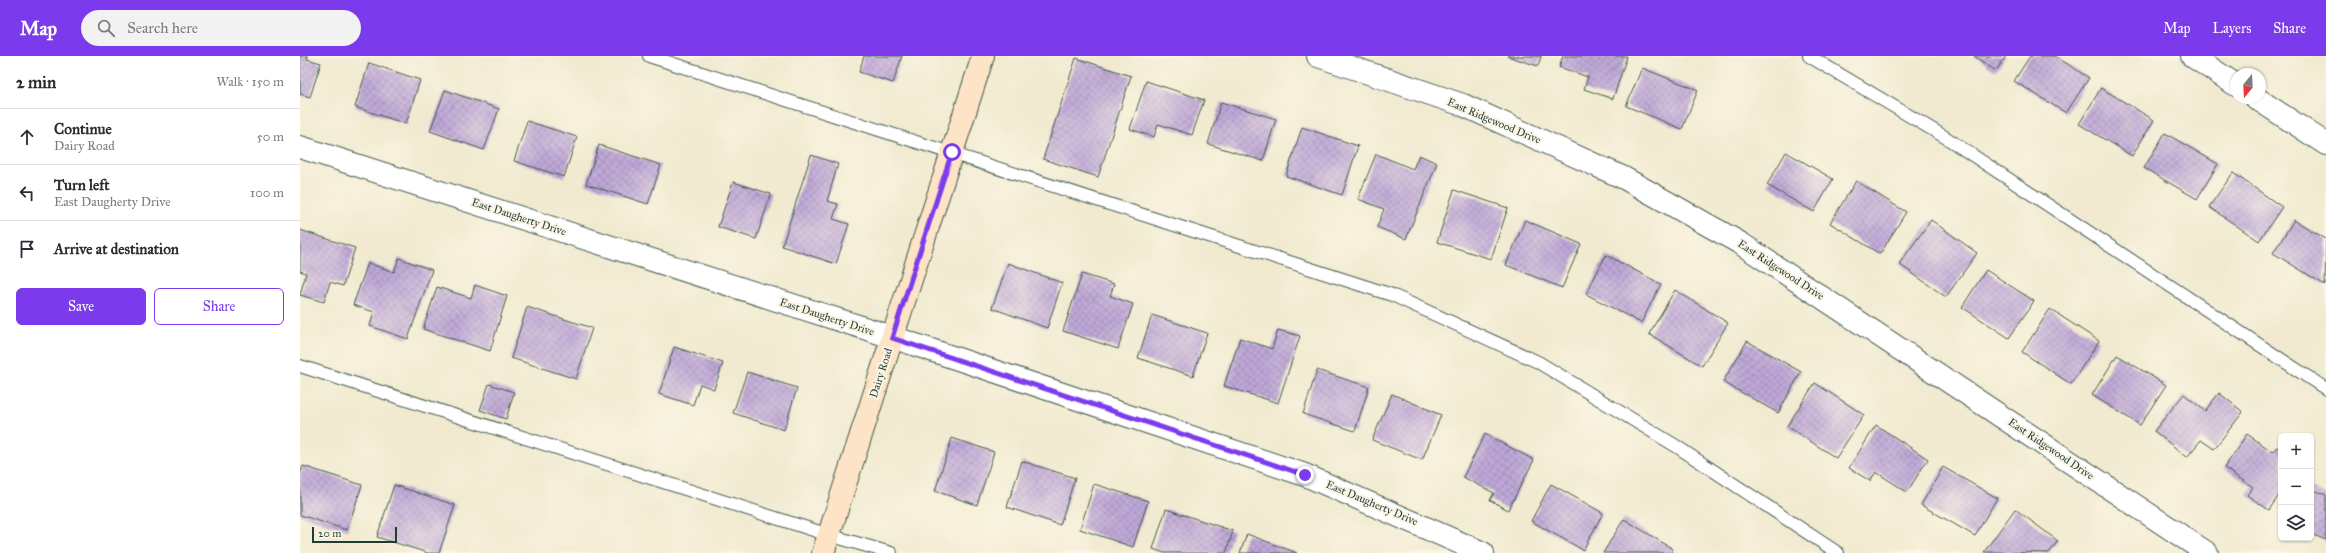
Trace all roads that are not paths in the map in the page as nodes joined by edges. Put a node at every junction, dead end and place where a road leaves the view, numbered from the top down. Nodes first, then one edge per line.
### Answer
1 (650, 56) edge
2 (983, 56) edge
3 (1318, 56) edge
4 (1809, 56) edge
5 (2192, 56) edge
6 (2230, 81) edge
7 (2265, 104) edge
8 (2326, 144) edge
9 (300, 147) edge
10 (952, 152) junction
11 (892, 338) junction
12 (300, 366) edge
13 (2326, 389) edge
14 (826, 544) edge
15 (891, 553) edge
16 (1483, 553) edge
17 (1838, 553) edge
18 (2207, 553) edge

1 - 10 lane
2 - 10 street, Dairy Road
3 - 18 street, East Ridgewood Drive
4 - 13 lane
5 - 6 street
7 - 8 street
9 - 11 street, East Daugherty Drive
10 - 11 street, Dairy Road
10 - 17 lane
11 - 14 street, Dairy Road
11 - 16 street, East Daugherty Drive
12 - 14 lane
14 - 15 lane

